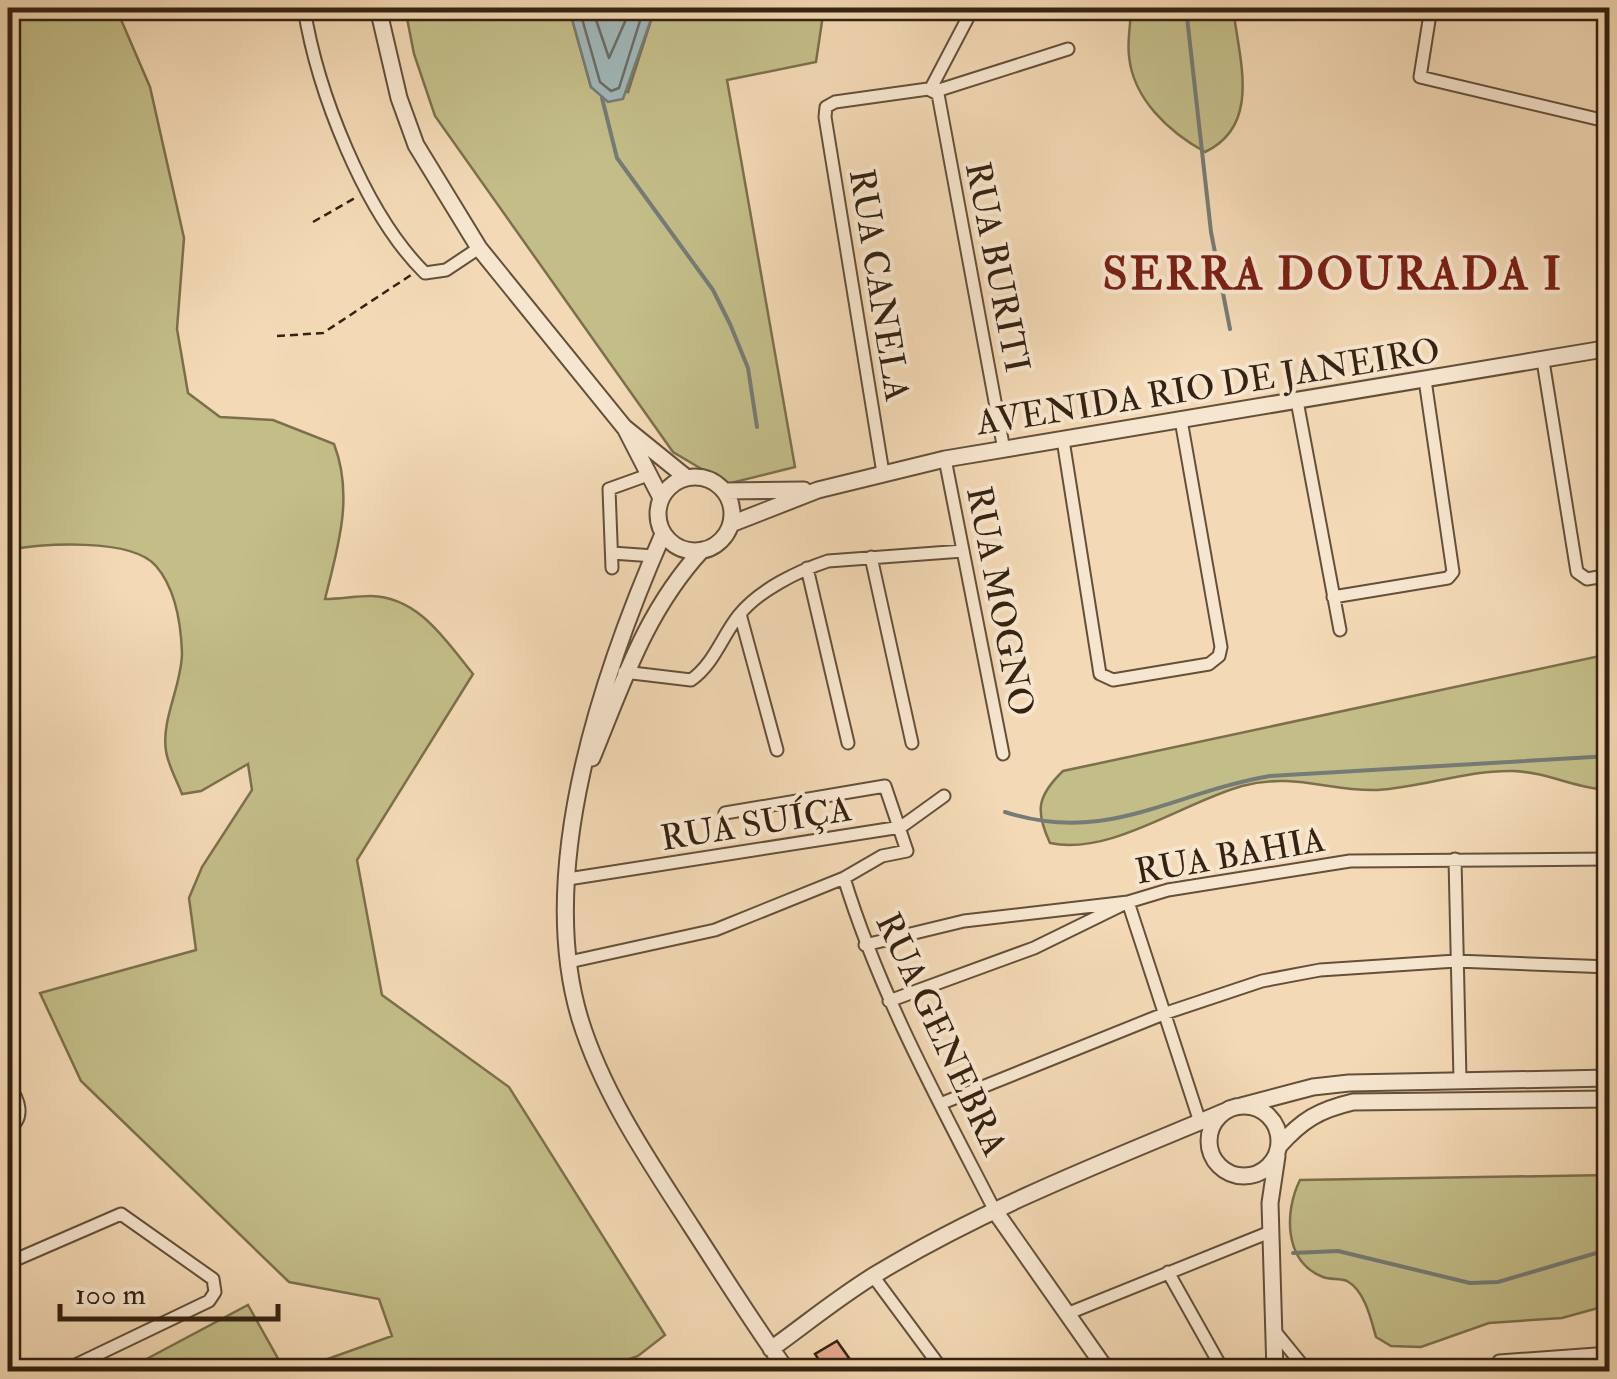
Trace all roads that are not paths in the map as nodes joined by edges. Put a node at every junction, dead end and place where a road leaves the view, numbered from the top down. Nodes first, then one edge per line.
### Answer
1 (304, 8) edge
2 (378, 8) edge
3 (973, 8) edge
4 (1431, 8) edge
5 (1606, 8) edge
6 (1610, 31) edge
7 (1068, 49) dead end
8 (935, 91) junction
9 (1610, 122) edge
10 (479, 248) junction
11 (1610, 348) edge
12 (1543, 361) junction
13 (1425, 380) junction
14 (1297, 401) junction
15 (1181, 420) junction
16 (624, 426) junction
17 (1063, 440) junction
18 (1004, 450) junction
19 (946, 460) junction
20 (883, 473) junction
21 (648, 475) junction
22 (688, 478) junction
23 (818, 490) junction
24 (724, 491) junction
25 (661, 498) junction
26 (730, 524) junction
27 (664, 534) junction
28 (702, 550) junction
29 (963, 551) junction
30 (612, 552) junction
31 (654, 556) junction
32 (871, 557) junction
33 (612, 568) dead end
34 (807, 568) junction
35 (1610, 576) edge
36 (1333, 596) junction
37 (740, 614) junction
38 (1340, 630) dead end
39 (624, 672) junction
40 (848, 743) dead end
41 (912, 743) dead end
42 (777, 750) dead end
43 (1002, 754) dead end
44 (584, 776) junction
45 (944, 796) dead end
46 (725, 813) dead end
47 (900, 827) junction
48 (1456, 859) junction
49 (1610, 859) edge
50 (844, 878) junction
51 (568, 879) junction
52 (1128, 902) junction
53 (865, 945) junction
54 (1456, 960) junction
55 (569, 962) junction
56 (1610, 967) edge
57 (889, 1001) junction
58 (1166, 1014) junction
59 (1610, 1078) edge
60 (1460, 1079) junction
61 (8, 1085) edge
62 (1610, 1100) edge
63 (940, 1104) junction
64 (1234, 1108) junction
65 (1200, 1122) junction
66 (10, 1127) edge
67 (1278, 1151) junction
68 (995, 1210) junction
69 (1270, 1232) junction
70 (8, 1263) edge
71 (1168, 1272) junction
72 (873, 1276) junction
73 (1069, 1313) junction
74 (1273, 1328) junction
75 (771, 1349) junction
76 (1610, 1353) edge
77 (1499, 1361) dead end
78 (61, 1372) edge
79 (788, 1372) edge
80 (944, 1372) edge
81 (1108, 1372) edge
82 (1224, 1372) edge
83 (1275, 1372) edge
84 (1308, 1372) edge

1 - 10 street
2 - 10 street
3 - 8 street
4 - 9 street
5 - 6 street
7 - 8 street
8 - 18 street, RUA BURITI
8 - 20 street, RUA CANELA
10 - 16 street
11 - 12 street, AVENIDA RIO DE JANEIRO
12 - 13 street, AVENIDA RIO DE JANEIRO
12 - 35 street
13 - 14 street, AVENIDA RIO DE JANEIRO
13 - 36 street
14 - 15 street, AVENIDA RIO DE JANEIRO
14 - 36 street
15 - 17 street, AVENIDA RIO DE JANEIRO
15 - 17 street
16 - 21 street
16 - 22 street
17 - 18 street, AVENIDA RIO DE JANEIRO
18 - 19 street, AVENIDA RIO DE JANEIRO
19 - 20 street, AVENIDA RIO DE JANEIRO
19 - 29 street, RUA MOGNO
20 - 23 street, AVENIDA RIO DE JANEIRO
21 - 25 street
21 - 30 street
22 - 24 street
22 - 25 street
23 - 24 street, AVENIDA RIO DE JANEIRO
23 - 26 street, AVENIDA RIO DE JANEIRO
24 - 26 street
25 - 27 street
26 - 28 street
27 - 28 street
27 - 31 street
28 - 39 street
29 - 32 street
29 - 43 street, RUA MOGNO
30 - 31 street
30 - 33 street
31 - 44 street
32 - 34 street
32 - 41 street
34 - 37 street
34 - 40 street
36 - 38 street
37 - 39 street
37 - 42 street
39 - 44 street
44 - 51 street
45 - 47 street, RUA SUÍÇA
46 - 47 street
47 - 50 street
47 - 51 street, RUA SUÍÇA
48 - 49 street, RUA BAHIA
48 - 52 street, RUA BAHIA
48 - 54 street
50 - 53 street, RUA GENEBRA
50 - 55 street
51 - 55 street
52 - 53 street, RUA BAHIA
52 - 57 street
52 - 58 street
53 - 57 street, RUA GENEBRA
54 - 56 street
54 - 58 street
54 - 60 street
55 - 75 street
57 - 63 street, RUA GENEBRA
58 - 63 street
58 - 65 street
59 - 60 street
60 - 64 street
61 - 66 street
62 - 67 street
63 - 68 street, RUA GENEBRA
64 - 65 street
64 - 67 street
64 - 67 street
65 - 68 street
67 - 69 street
68 - 72 street
68 - 73 street
69 - 71 street
69 - 74 street
70 - 78 street
71 - 73 street
71 - 82 street
72 - 75 street
72 - 80 street
73 - 81 street
74 - 83 street
74 - 84 street
75 - 79 street
76 - 77 street

